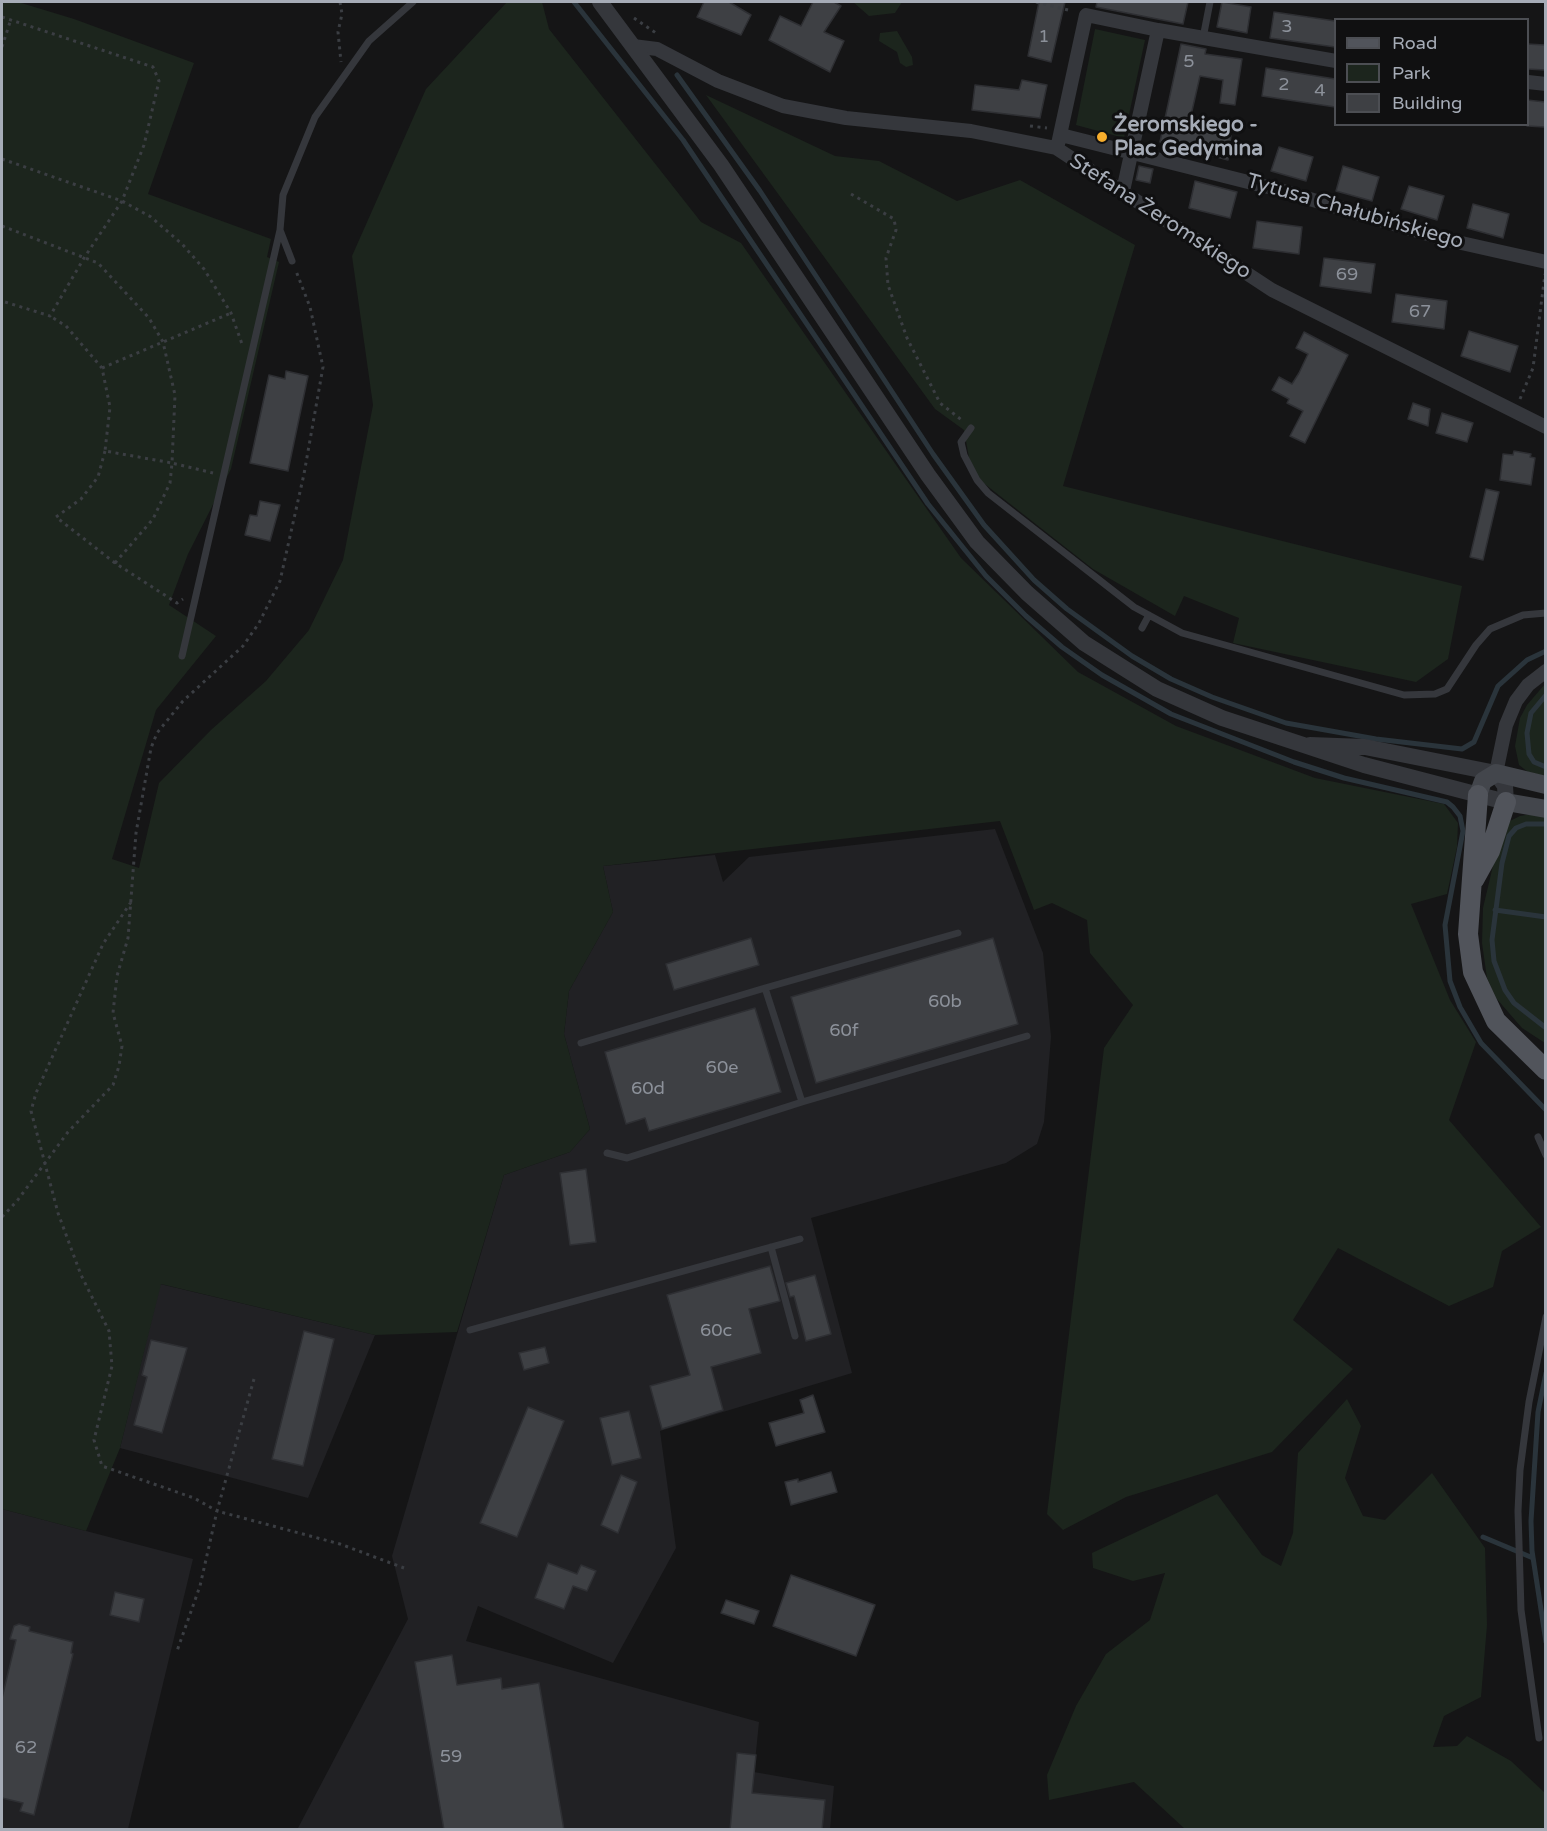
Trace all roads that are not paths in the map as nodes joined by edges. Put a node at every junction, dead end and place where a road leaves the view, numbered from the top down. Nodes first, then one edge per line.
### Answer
1 (413, 2) edge
2 (600, 2) edge
3 (1210, 2) edge
4 (1158, 30) junction
5 (1203, 38) junction
6 (633, 46) junction
7 (1334, 61) edge
8 (1529, 82) edge
9 (1545, 84) edge
10 (1060, 137) junction
11 (1131, 152) junction
12 (1123, 191) junction
13 (280, 230) junction
14 (292, 261) road end
15 (1545, 261) edge
16 (1545, 427) edge
17 (971, 428) road end
18 (1545, 613) edge
19 (1149, 615) junction
20 (1143, 628) dead end
21 (182, 656) dead end
22 (1545, 671) edge
23 (1310, 745) junction
24 (1496, 773) junction
25 (1545, 785) edge
26 (1478, 795) junction
27 (1506, 802) junction
28 (1545, 809) edge
29 (1474, 880) junction
30 (958, 933) dead end
31 (765, 988) junction
32 (1028, 1036) dead end
33 (581, 1043) dead end
34 (1521, 1046) junction
35 (1545, 1057) edge
36 (1545, 1070) edge
37 (802, 1102) junction
38 (1538, 1137) dead end
39 (607, 1153) dead end
40 (1545, 1155) edge
41 (800, 1239) dead end
42 (771, 1247) junction
43 (1545, 1317) edge
44 (470, 1330) dead end
45 (795, 1336) dead end
46 (1539, 1738) dead end

1 - 13 lane
2 - 6 street
3 - 5 lane
4 - 5 street
4 - 10 street
4 - 11 street
5 - 7 street
6 - 10 street, Stefana Żeromskiego
6 - 23 street
8 - 9 street
10 - 11 street, Tytusa Chałubińskiego
10 - 12 street, Stefana Żeromskiego
11 - 12 street
11 - 15 street, Tytusa Chałubińskiego
12 - 16 street, Stefana Żeromskiego
13 - 14 lane
13 - 21 lane
17 - 19 lane
18 - 19 lane
19 - 20 lane
22 - 24 street
23 - 24 street
23 - 26 street
24 - 25 main road
24 - 26 main road
24 - 27 street
26 - 27 street
26 - 29 main road
27 - 28 main road
27 - 29 main road
29 - 34 main road
30 - 31 lane
31 - 33 lane
31 - 37 lane
32 - 37 lane
34 - 35 main road
34 - 36 main road
37 - 39 lane
38 - 40 lane
41 - 42 lane
42 - 44 lane
42 - 45 lane
43 - 46 lane

